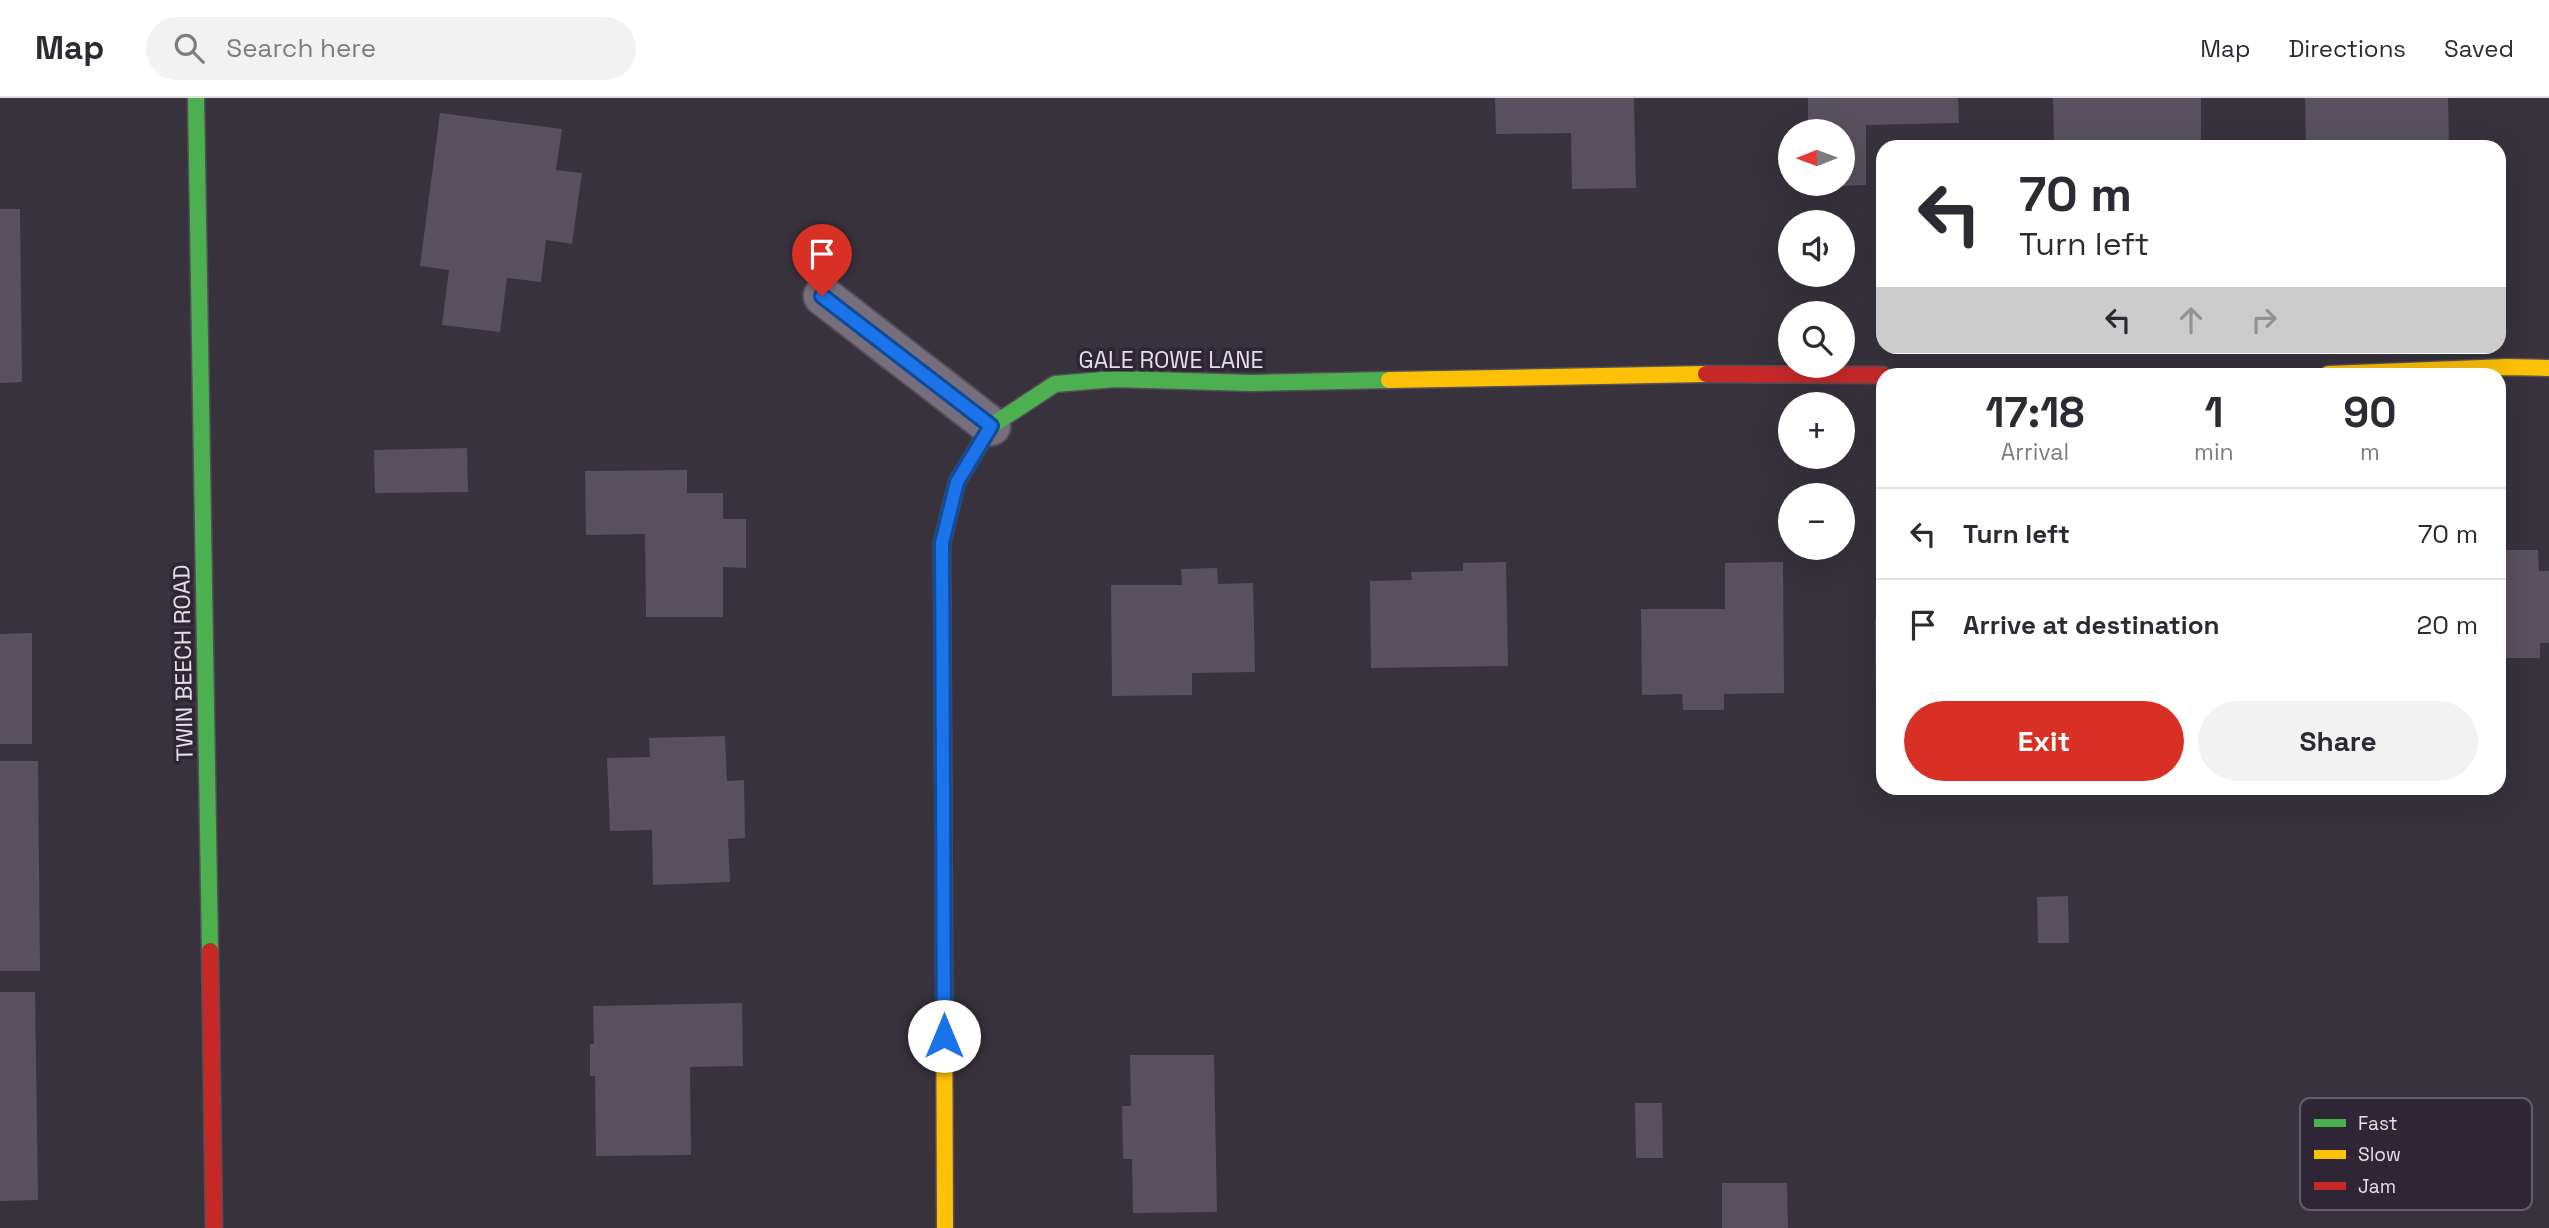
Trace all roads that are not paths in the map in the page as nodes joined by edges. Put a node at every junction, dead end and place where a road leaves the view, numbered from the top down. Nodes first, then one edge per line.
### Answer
1 (196, 98) edge
2 (822, 296) dead end
3 (2481, 368) edge
4 (2549, 368) edge
5 (1876, 375) edge
6 (991, 426) junction
7 (215, 1228) edge
8 (945, 1228) edge

1 - 7 street, TWIN BEECH ROAD
2 - 6 street
3 - 4 street
5 - 6 street, GALE ROWE LANE
6 - 8 street, GALE ROWE LANE

